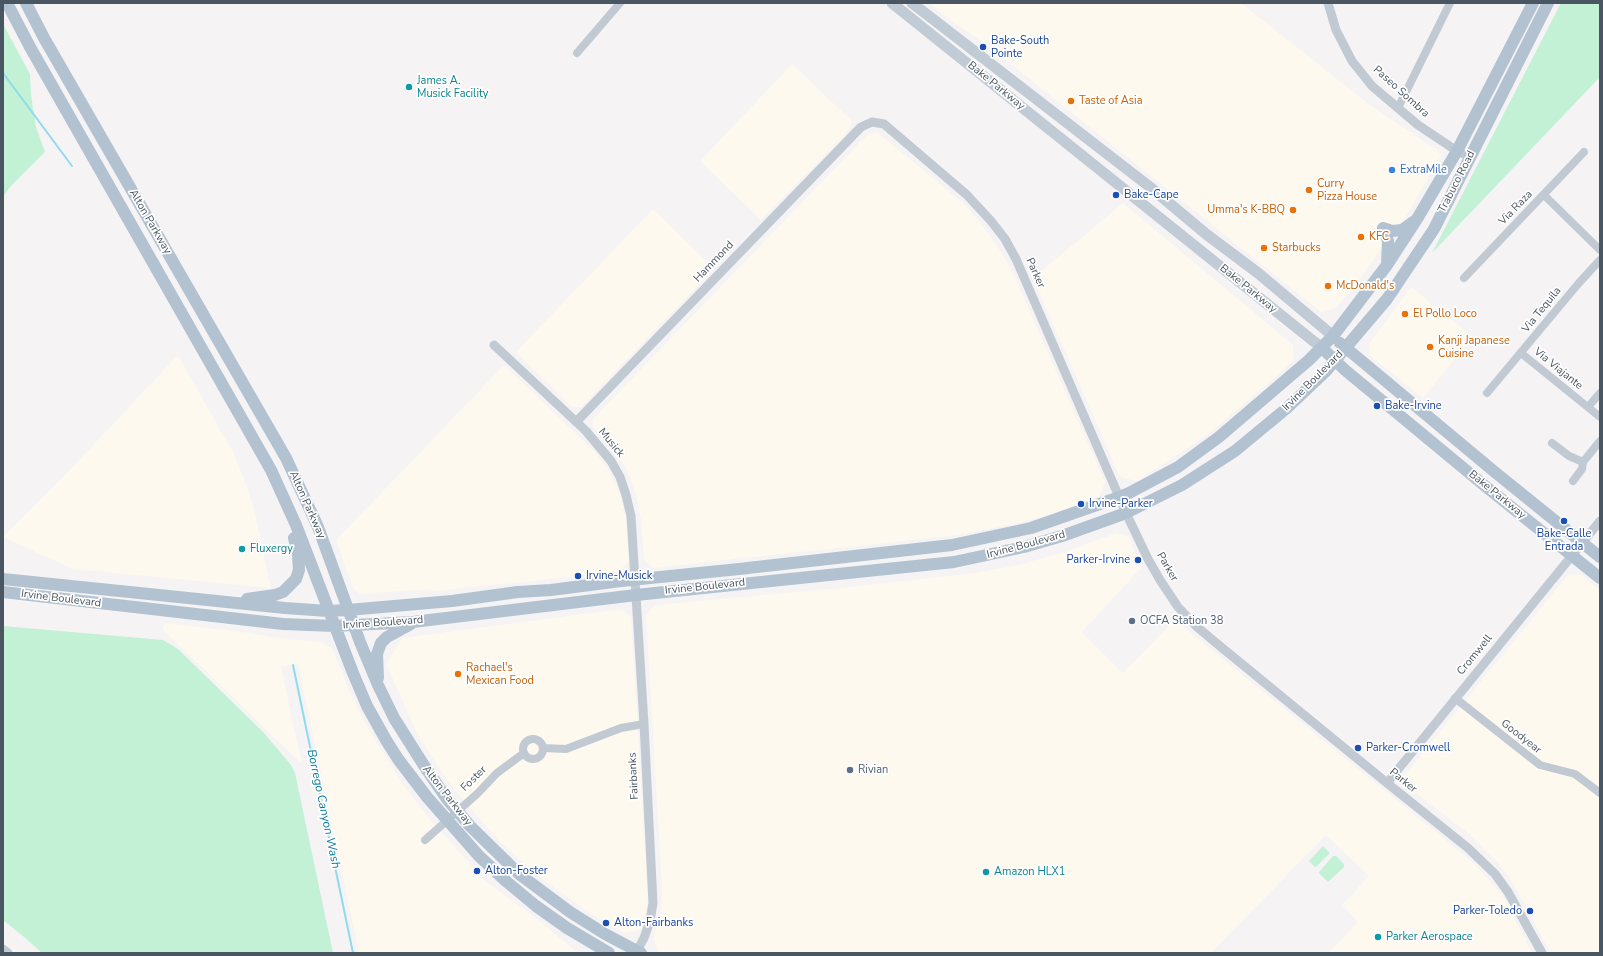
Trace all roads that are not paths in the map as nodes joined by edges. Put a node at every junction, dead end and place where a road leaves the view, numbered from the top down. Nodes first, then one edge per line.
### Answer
1 (7, 3) edge
2 (26, 3) edge
3 (620, 3) edge
4 (892, 3) edge
5 (912, 3) edge
6 (1328, 3) edge
7 (1450, 3) edge
8 (1533, 3) edge
9 (1548, 3) edge
10 (577, 53) dead end
11 (1398, 108) junction
12 (872, 122) joint
13 (1457, 151) junction
14 (1584, 152) dead end
15 (1470, 157) junction
16 (1544, 195) junction
17 (1418, 219) junction
18 (1600, 250) edge
19 (1600, 260) edge
20 (152, 261) junction
21 (1387, 265) junction
22 (1464, 278) dead end
23 (216, 336) junction
24 (1333, 336) junction
25 (494, 345) dead end
26 (1322, 348) junction
27 (1346, 348) junction
28 (1521, 353) junction
29 (1335, 361) junction
30 (1487, 393) dead end
31 (1600, 393) edge
32 (1588, 407) junction
33 (1600, 417) edge
34 (576, 422) junction
35 (1600, 441) edge
36 (1552, 443) dead end
37 (1583, 462) junction
38 (1573, 480) dead end
39 (277, 484) junction
40 (1119, 497) junction
41 (1126, 513) junction
42 (1600, 521) edge
43 (1582, 542) junction
44 (1572, 556) junction
45 (1600, 557) edge
46 (1600, 578) edge
47 (3, 579) edge
48 (635, 579) junction
49 (3, 592) edge
50 (636, 595) junction
51 (215, 601) junction
52 (348, 610) junction
53 (328, 611) junction
54 (413, 622) junction
55 (334, 626) junction
56 (354, 626) junction
57 (378, 685) junction
58 (1456, 698) junction
59 (644, 724) junction
60 (543, 748) junction
61 (524, 753) junction
62 (1386, 783) junction
63 (1600, 793) edge
64 (457, 811) junction
65 (446, 820) junction
66 (425, 840) dead end
67 (3, 950) edge
68 (638, 952) edge
69 (8, 953) edge
70 (609, 953) edge
71 (1542, 953) edge

1 - 20 main road, Alton Parkway
2 - 23 main road, Alton Parkway
3 - 10 street
4 - 26 main road, Bake Parkway
5 - 24 main road, Bake Parkway
6 - 11 street, Paseo Sombra
7 - 11 street
8 - 13 main road, Trabuco Road
9 - 15 main road, Trabuco Road
11 - 13 street, Paseo Sombra
12 - 34 street, Hammond
12 - 40 street, Parker
13 - 15 street, Paseo Sombra
13 - 17 main road, Trabuco Road
14 - 16 street, Via Raza
15 - 27 main road, Trabuco Road
16 - 18 street
16 - 22 street, Via Raza
17 - 21 main road, Trabuco Road
17 - 21 main road
19 - 28 street, Via Tequila
20 - 23 main road
20 - 39 main road, Alton Parkway
21 - 24 main road, Trabuco Road
23 - 52 main road, Alton Parkway
24 - 26 main road, Irvine Boulevard
24 - 27 main road, Bake Parkway
25 - 34 street, Musick
26 - 29 main road, Bake Parkway
26 - 40 main road, Irvine Boulevard
27 - 29 main road, Irvine Boulevard
27 - 43 main road, Bake Parkway
28 - 30 street, Via Tequila
28 - 32 street, Via Viajante
29 - 41 main road, Irvine Boulevard
29 - 44 main road, Bake Parkway
31 - 32 street
32 - 33 street, Via Viajante
34 - 48 street, Musick
35 - 37 street
36 - 37 street
37 - 38 street
39 - 51 main road
39 - 53 main road, Alton Parkway
40 - 41 street, Parker
40 - 48 main road, Irvine Boulevard
41 - 50 main road, Irvine Boulevard
41 - 62 street, Parker
42 - 43 street, Cromwell
43 - 44 street, Cromwell
43 - 45 main road, Bake Parkway
44 - 46 main road, Bake Parkway
44 - 58 street, Cromwell
47 - 51 main road, Irvine Boulevard
48 - 50 street, Musick
48 - 52 main road, Irvine Boulevard
49 - 55 main road, Irvine Boulevard
50 - 54 main road, Irvine Boulevard
50 - 59 street, Fairbanks
51 - 53 main road, Irvine Boulevard
52 - 53 main road, Irvine Boulevard
52 - 56 main road, Alton Parkway
53 - 55 main road, Alton Parkway
54 - 56 main road, Irvine Boulevard
54 - 57 main road
55 - 56 main road, Irvine Boulevard
55 - 65 main road, Alton Parkway
56 - 57 main road, Alton Parkway
57 - 64 main road, Alton Parkway
58 - 62 street, Cromwell
58 - 63 street, Goodyear
59 - 60 street
59 - 68 street, Fairbanks
60 - 61 street
60 - 61 street
61 - 64 street, Foster
62 - 71 street, Parker
64 - 65 street, Foster
64 - 68 main road, Alton Parkway
65 - 66 street, Foster
65 - 70 main road, Alton Parkway
67 - 69 street

